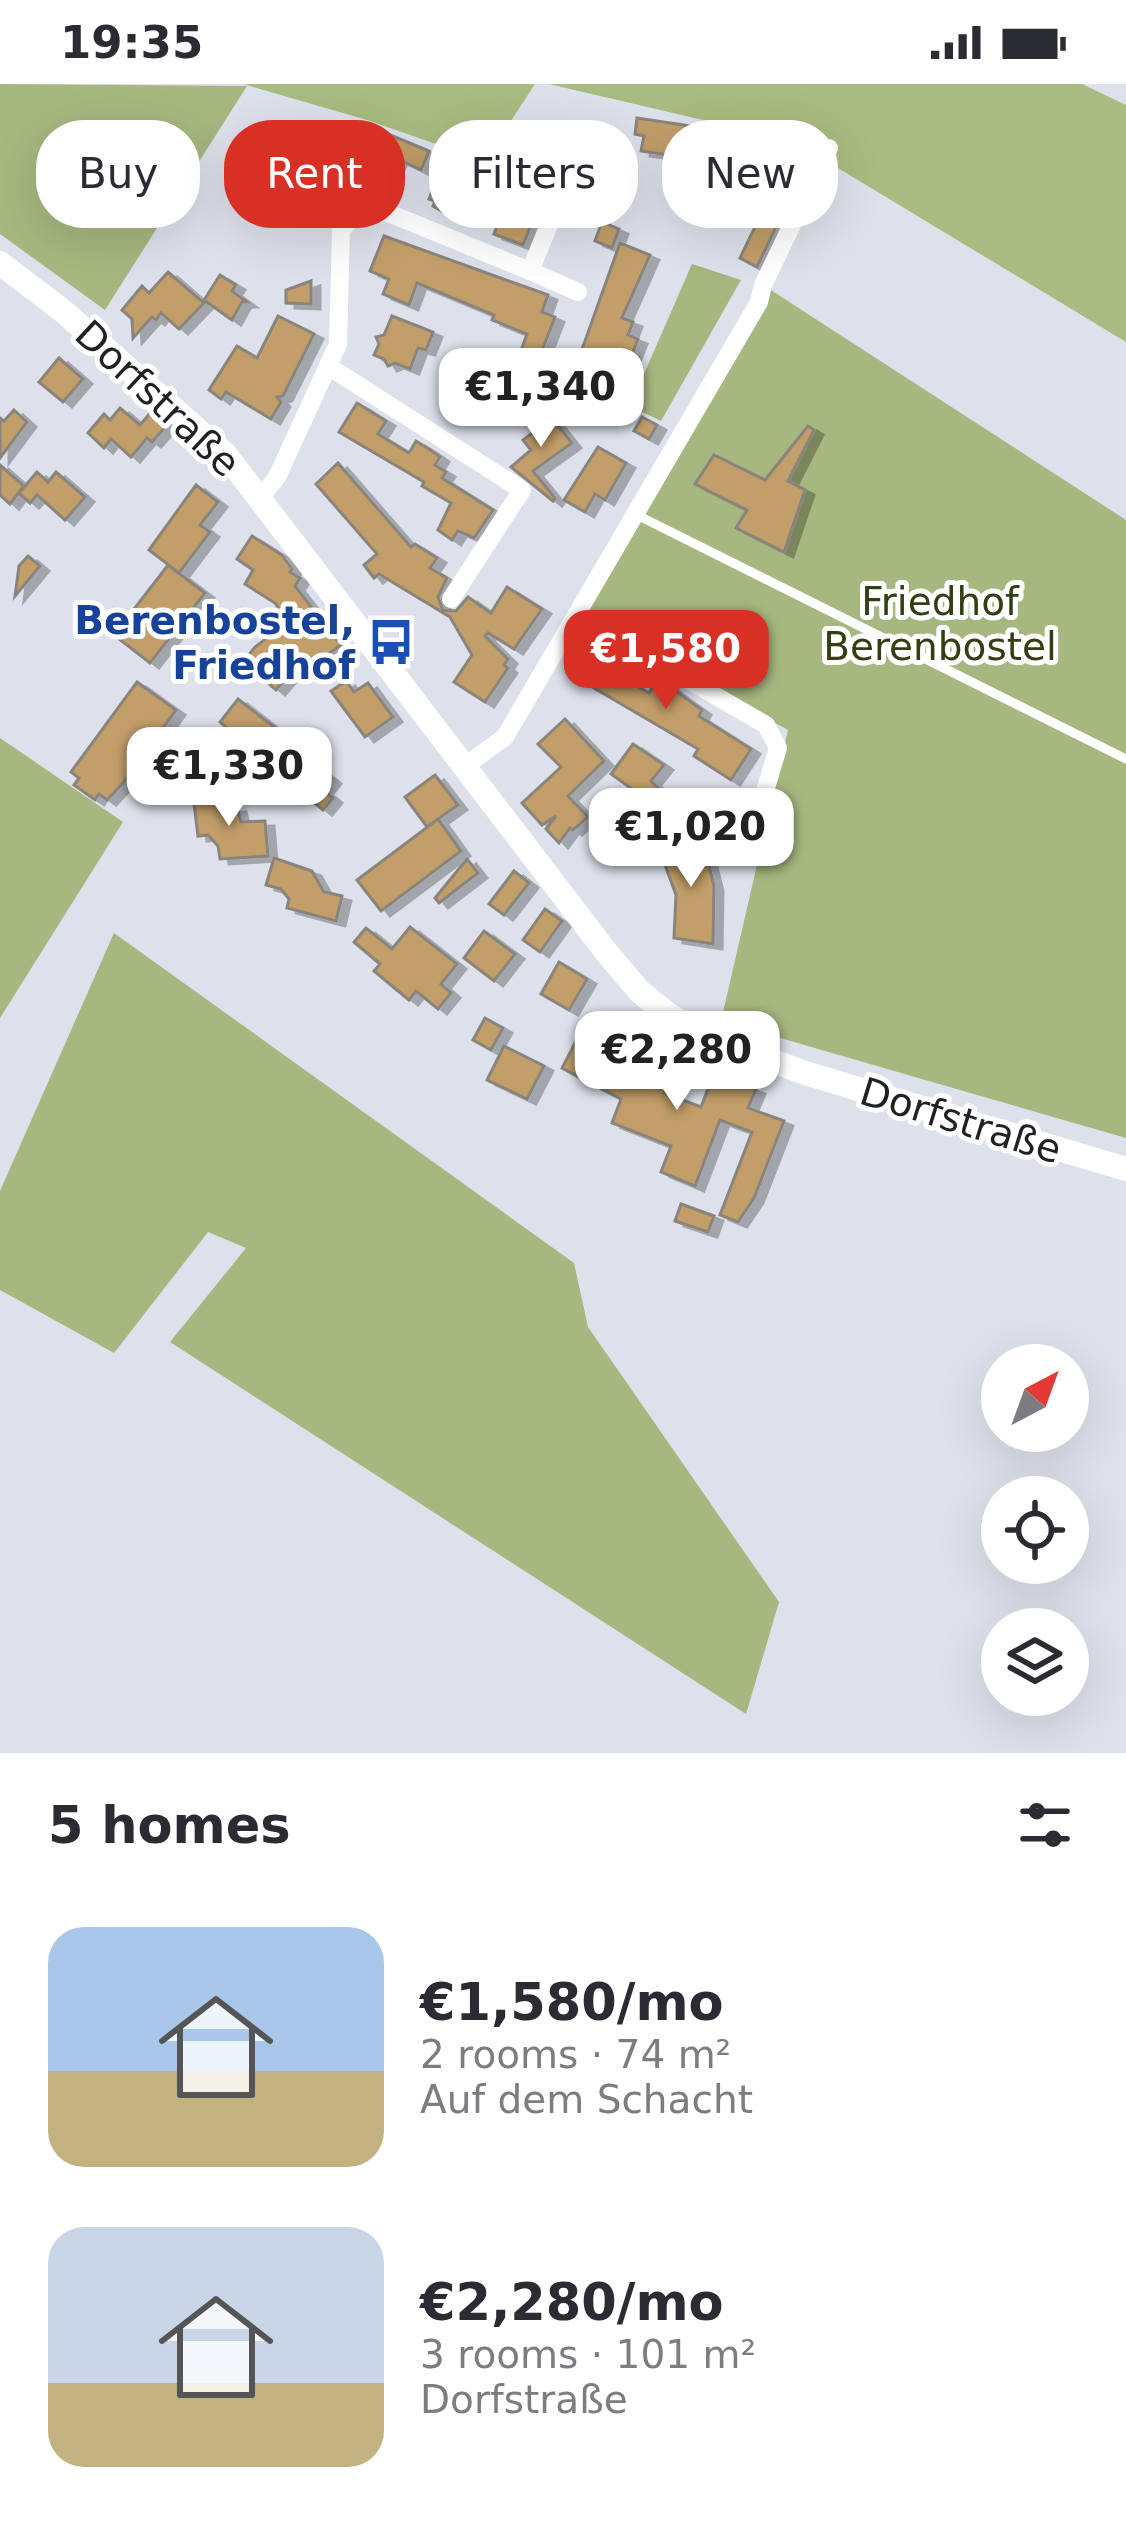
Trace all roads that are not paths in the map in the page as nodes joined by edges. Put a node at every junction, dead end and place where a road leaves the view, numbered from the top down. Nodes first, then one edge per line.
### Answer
1 (548, 228) edge
2 (791, 228) edge
3 (0, 262) edge
4 (530, 271) junction
5 (578, 292) dead end
6 (328, 366) junction
7 (261, 497) junction
8 (638, 515) junction
9 (451, 599) dead end
10 (578, 616) junction
11 (1126, 759) edge
12 (465, 766) junction
13 (749, 844) dead end
14 (1126, 1169) edge

1 - 4 street
2 - 8 street
3 - 7 street, Dorfstraße
4 - 5 street
4 - 6 street
6 - 7 street
6 - 9 street
7 - 12 street, Dorfstraße
8 - 10 street
8 - 11 lane
10 - 12 street
10 - 13 street
12 - 14 street, Dorfstraße

